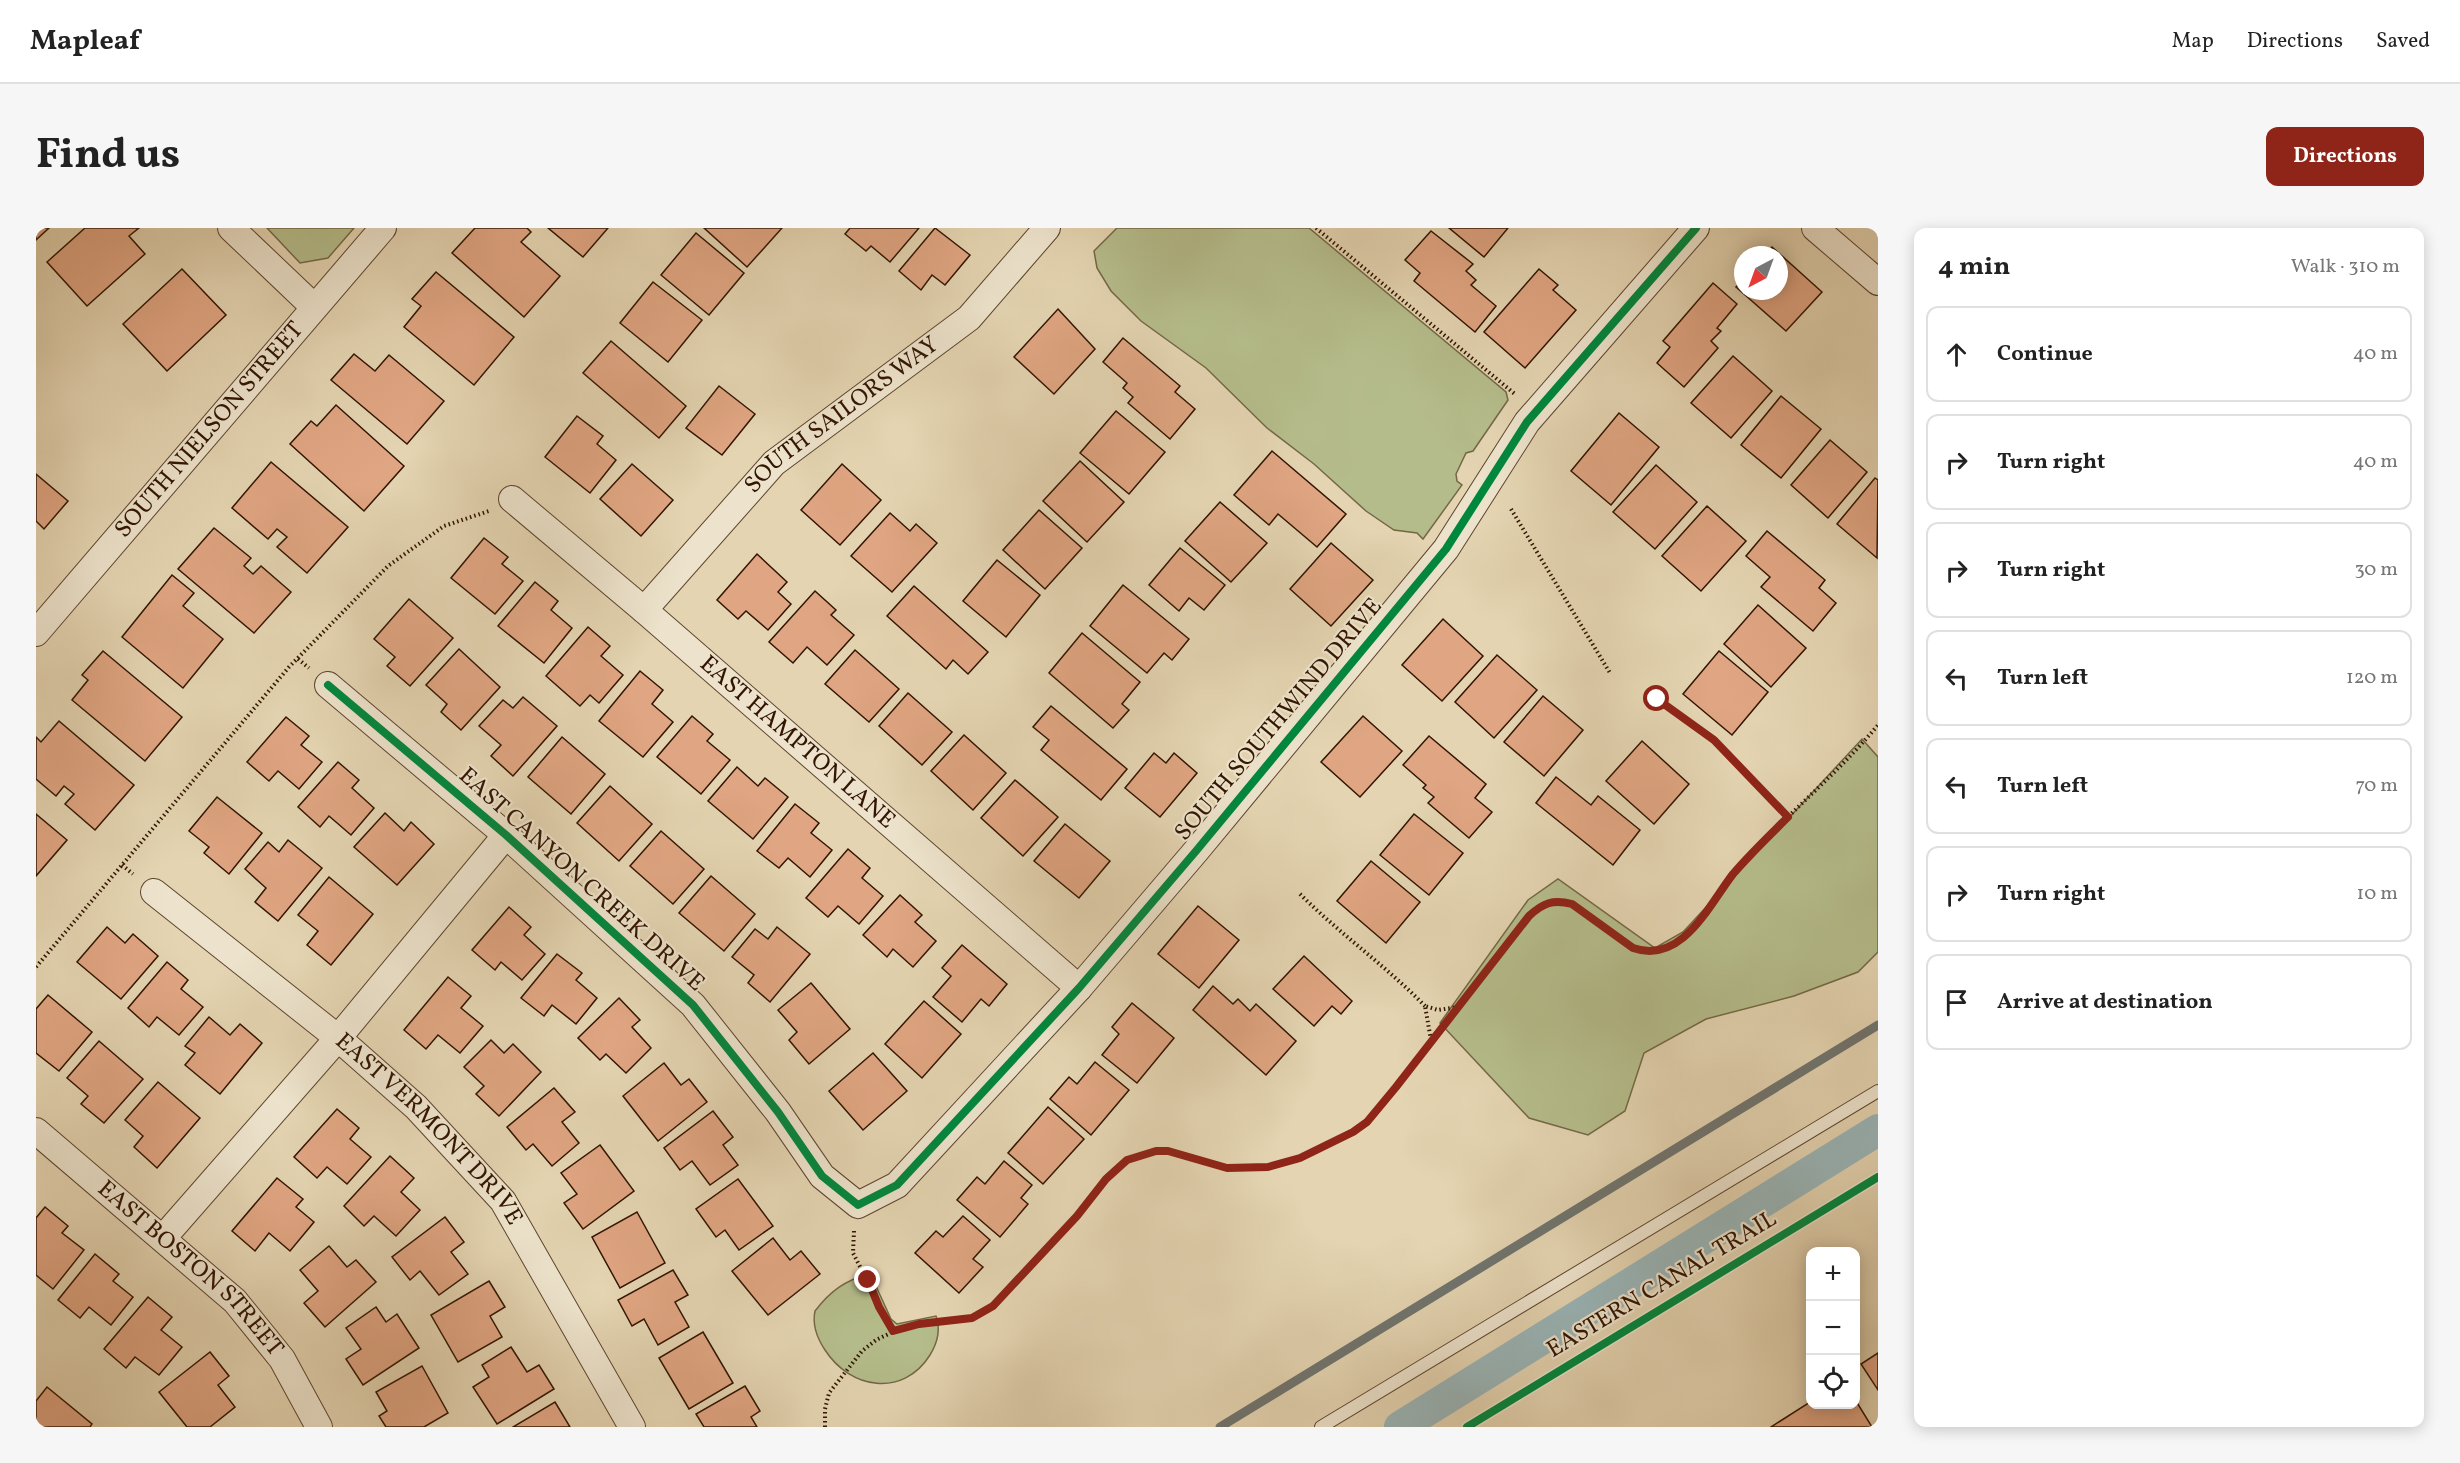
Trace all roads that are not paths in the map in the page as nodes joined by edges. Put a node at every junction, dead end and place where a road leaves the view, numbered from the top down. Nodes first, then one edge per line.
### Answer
1 (231, 228) edge
2 (383, 228) edge
3 (1047, 228) edge
4 (1696, 228) edge
5 (1815, 228) edge
6 (1878, 282) edge
7 (314, 307) junction
8 (503, 504) road end
9 (644, 610) junction
10 (36, 633) edge
11 (328, 685) dead end
12 (506, 835) junction
13 (154, 892) dead end
14 (1079, 988) junction
15 (338, 1038) junction
16 (1878, 1091) edge
17 (36, 1131) edge
18 (858, 1205) joint
19 (164, 1238) junction
20 (319, 1427) edge
21 (632, 1427) edge
22 (1321, 1427) edge

1 - 7 street
2 - 7 street, SOUTH NIELSON STREET
3 - 9 street, SOUTH SAILORS WAY
4 - 14 street, SOUTH SOUTHWIND DRIVE
5 - 6 street
7 - 10 street, SOUTH NIELSON STREET
8 - 9 street, EAST HAMPTON LANE
9 - 14 street, EAST HAMPTON LANE
11 - 12 street, EAST CANYON CREEK DRIVE
12 - 15 street
12 - 18 street, EAST CANYON CREEK DRIVE
13 - 15 street, EAST VERMONT DRIVE
14 - 18 street, SOUTH SOUTHWIND DRIVE
15 - 19 street
15 - 21 street, EAST VERMONT DRIVE
16 - 22 lane
17 - 19 street, EAST BOSTON STREET
19 - 20 street, EAST BOSTON STREET

